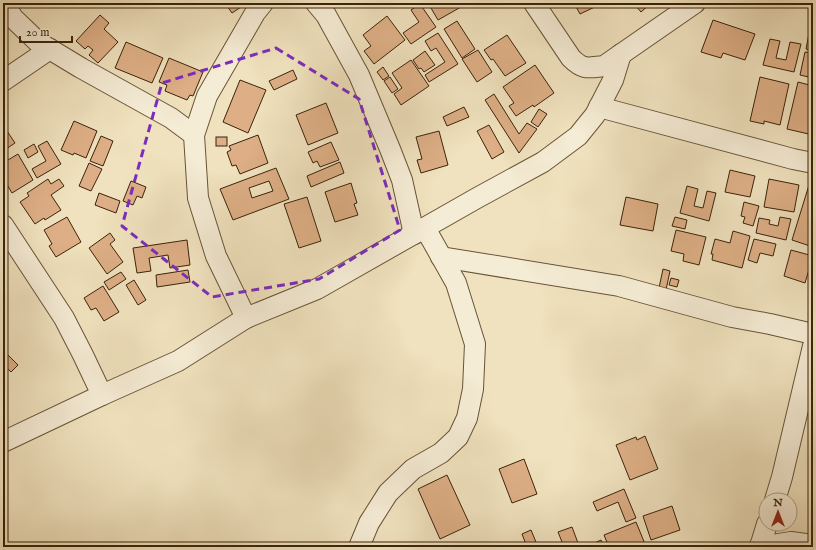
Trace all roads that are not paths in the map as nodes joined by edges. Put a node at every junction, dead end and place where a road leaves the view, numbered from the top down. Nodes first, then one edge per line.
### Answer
1 (4, 3) edge
2 (263, 3) edge
3 (316, 3) edge
4 (534, 3) edge
5 (695, 3) edge
6 (50, 49) junction
7 (621, 54) junction
8 (3, 81) edge
9 (599, 107) junction
10 (194, 135) junction
11 (813, 163) edge
12 (3, 225) edge
13 (420, 231) junction
14 (441, 257) junction
15 (246, 318) junction
16 (813, 334) edge
17 (813, 346) edge
18 (102, 395) junction
19 (3, 442) edge
20 (777, 492) edge
21 (765, 532) edge
22 (813, 545) edge
23 (359, 547) edge
24 (760, 547) edge

1 - 6 street
2 - 10 street
3 - 13 street
4 - 7 street
5 - 7 street
6 - 8 street
6 - 10 street
7 - 9 street
9 - 11 street
9 - 13 street
10 - 15 street
12 - 18 street
13 - 14 street
13 - 15 street
14 - 16 street
14 - 23 street
15 - 18 street
17 - 20 street
18 - 19 street
21 - 24 street
22 - 24 street

